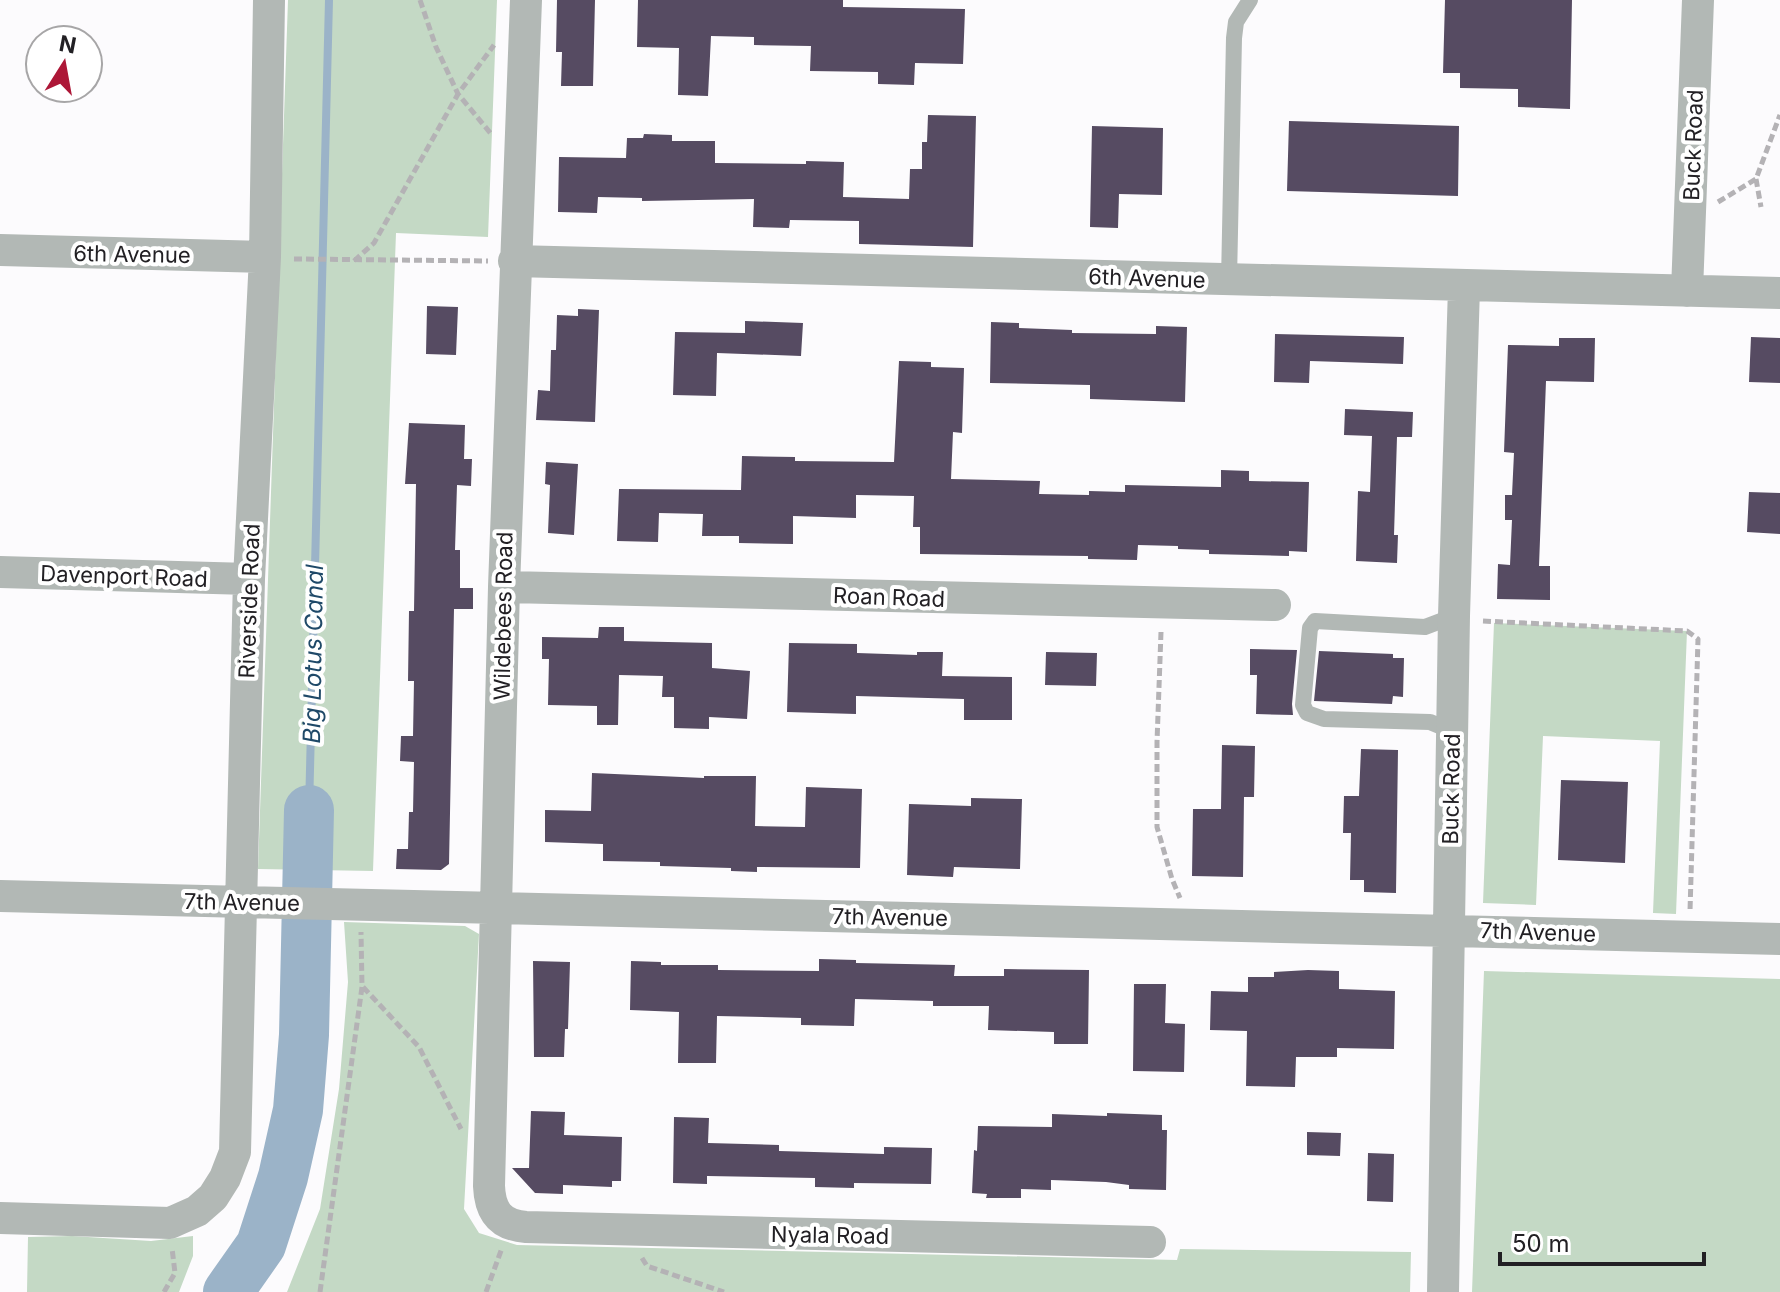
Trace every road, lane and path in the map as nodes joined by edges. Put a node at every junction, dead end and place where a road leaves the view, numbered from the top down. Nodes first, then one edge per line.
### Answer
1 (269, 0) edge
2 (420, 0) edge
3 (526, 0) edge
4 (1250, 0) edge
5 (1698, 0) edge
6 (458, 94) junction
7 (1780, 115) edge
8 (518, 167) junction
9 (1756, 179) junction
10 (1712, 206) dead end
11 (1761, 207) dead end
12 (0, 250) edge
13 (279, 258) junction
14 (354, 261) junction
15 (514, 261) junction
16 (1229, 280) junction
17 (1464, 287) junction
18 (1687, 291) junction
19 (1780, 293) edge
20 (0, 572) edge
21 (249, 579) junction
22 (504, 587) junction
23 (1162, 604) junction
24 (1275, 605) dead end
25 (1454, 616) junction
26 (1452, 731) junction
27 (0, 896) edge
28 (241, 902) junction
29 (347, 903) junction
30 (497, 908) junction
31 (1192, 924) junction
32 (1449, 930) junction
33 (1689, 937) junction
34 (1780, 939) edge
35 (362, 987) junction
36 (490, 1155) junction
37 (0, 1218) edge
38 (170, 1223) junction
39 (510, 1225) junction
40 (622, 1231) junction
41 (1150, 1242) dead end
42 (164, 1292) edge
43 (320, 1292) edge
44 (486, 1292) edge
45 (724, 1292) edge
46 (1443, 1292) edge

1 - 13 street, Riverside Road
2 - 6 path
3 - 6 path
3 - 8 street, Wildebees Road
4 - 16 lane
5 - 18 street, Buck Road
6 - 8 path
6 - 14 path
7 - 9 path
8 - 15 street, Wildebees Road
9 - 10 path
9 - 11 path
12 - 13 street, 6th Avenue
13 - 14 path
13 - 21 street, Riverside Road
14 - 15 path
15 - 16 street, 6th Avenue
15 - 22 street, Wildebees Road
16 - 17 street, 6th Avenue
17 - 18 street, 6th Avenue
17 - 25 street, Buck Road
18 - 19 street, 6th Avenue
20 - 21 street, Davenport Road
21 - 28 street, Riverside Road
22 - 23 street, Roan Road
22 - 30 street, Wildebees Road
23 - 24 street, Roan Road
23 - 31 path
25 - 26 street, Buck Road
25 - 26 lane
25 - 33 path
26 - 32 street, Buck Road
27 - 28 street, 7th Avenue
28 - 29 street, 7th Avenue
28 - 38 street, Riverside Road
29 - 30 street, 7th Avenue
29 - 35 path
30 - 31 street, 7th Avenue
30 - 36 street, Wildebees Road
31 - 32 street, 7th Avenue
32 - 33 street, 7th Avenue
32 - 46 street, Buck Road
33 - 34 street, 7th Avenue
35 - 36 path
35 - 43 path
36 - 39 street, Wildebees Road
37 - 38 street
38 - 42 path
39 - 40 street, Nyala Road
39 - 44 path
40 - 41 street, Nyala Road
40 - 45 path

